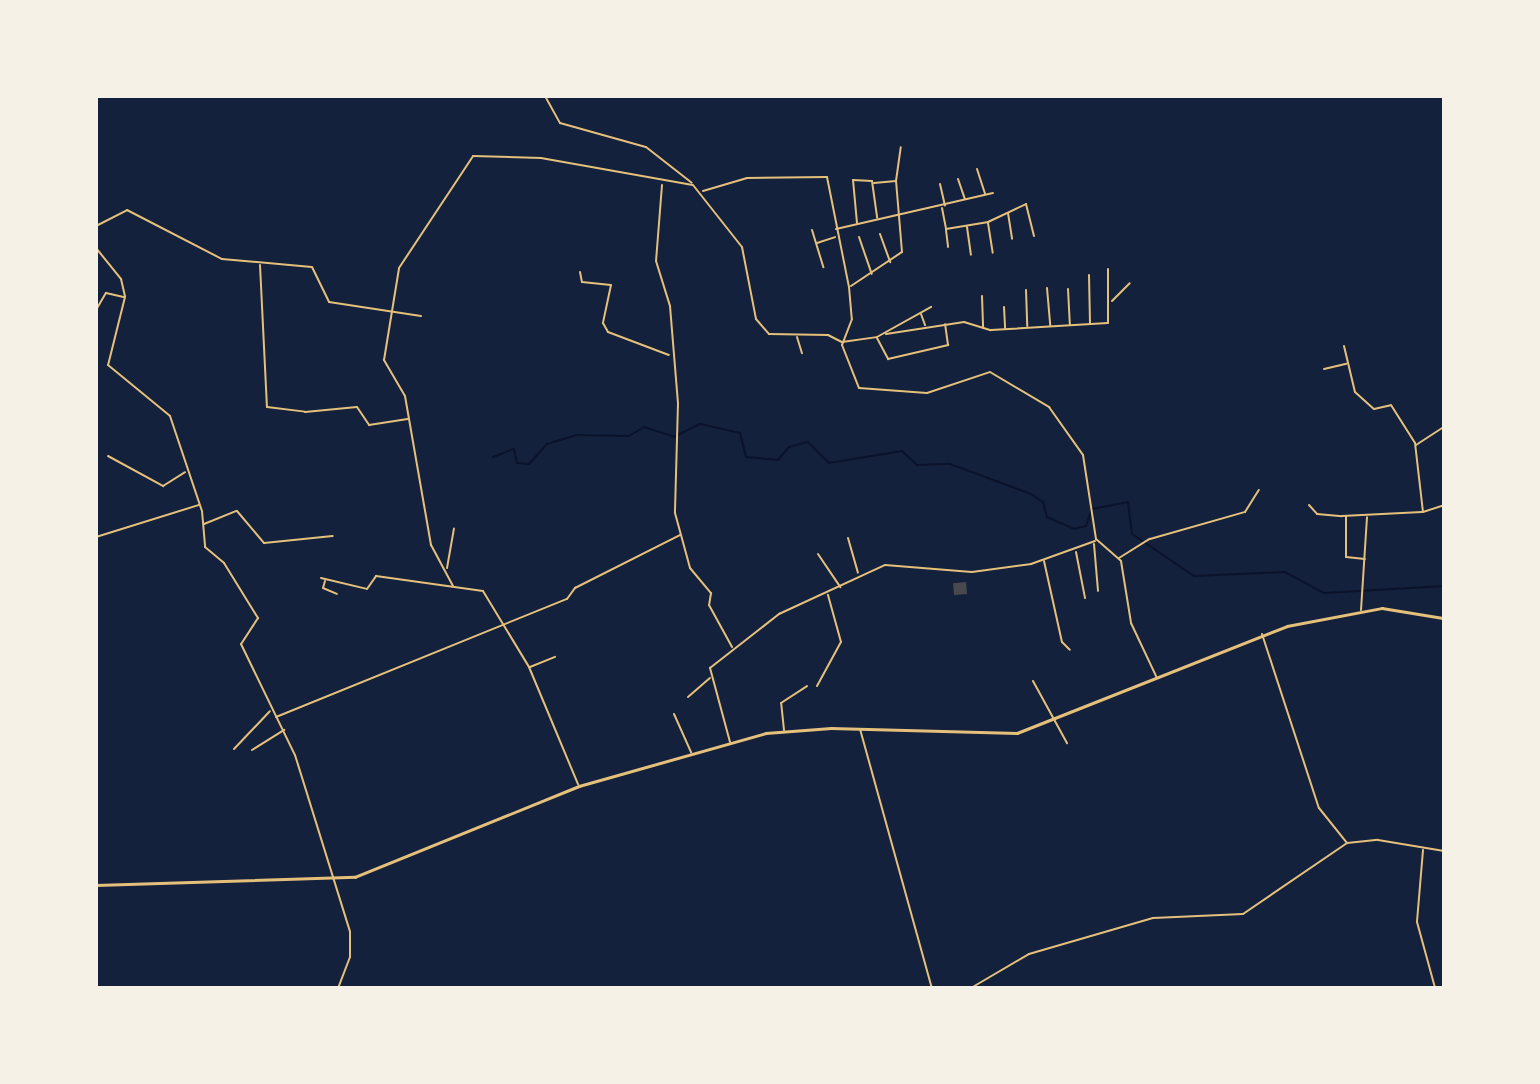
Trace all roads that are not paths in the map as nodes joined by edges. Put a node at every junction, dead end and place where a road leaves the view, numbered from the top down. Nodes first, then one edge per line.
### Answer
1 (545, 96) edge
2 (901, 147) dead end
3 (977, 169) dead end
4 (958, 179) dead end
5 (896, 181) junction
6 (873, 183) junction
7 (662, 184) junction
8 (940, 184) dead end
9 (693, 185) junction
10 (702, 191) junction
11 (993, 193) dead end
12 (985, 195) junction
13 (966, 200) junction
14 (943, 206) junction
15 (1008, 212) junction
16 (898, 216) junction
17 (877, 219) junction
18 (988, 222) junction
19 (857, 223) junction
20 (96, 226) edge
21 (967, 226) junction
22 (835, 229) junction
23 (946, 229) junction
24 (812, 230) dead end
25 (880, 234) dead end
26 (1034, 236) dead end
27 (836, 237) junction
28 (859, 237) dead end
29 (1012, 239) dead end
30 (816, 243) junction
31 (948, 247) dead end
32 (96, 248) edge
33 (993, 253) dead end
34 (971, 255) dead end
35 (890, 263) junction
36 (260, 264) junction
37 (823, 267) dead end
38 (1108, 269) dead end
39 (580, 272) dead end
40 (872, 275) junction
41 (1089, 275) dead end
42 (1130, 283) dead end
43 (849, 287) junction
44 (1047, 288) dead end
45 (1068, 289) dead end
46 (1026, 290) dead end
47 (982, 296) dead end
48 (125, 297) junction
49 (1111, 302) junction
50 (931, 307) dead end
51 (1004, 307) dead end
52 (96, 310) edge
53 (390, 312) junction
54 (920, 313) junction
55 (421, 316) dead end
56 (946, 324) junction
57 (1090, 325) junction
58 (926, 326) junction
59 (1070, 326) junction
60 (1027, 327) junction
61 (1050, 327) junction
62 (983, 329) junction
63 (1006, 330) junction
64 (885, 334) junction
65 (797, 336) junction
66 (877, 337) junction
67 (842, 342) junction
68 (1344, 346) dead end
69 (802, 353) dead end
70 (670, 356) junction
71 (1346, 364) junction
72 (1324, 369) dead end
73 (409, 419) junction
74 (1444, 427) edge
75 (1415, 445) junction
76 (108, 456) dead end
77 (186, 472) junction
78 (1259, 490) dead end
79 (200, 505) junction
80 (1309, 505) dead end
81 (1444, 505) edge
82 (1423, 512) junction
83 (1346, 516) junction
84 (1367, 516) junction
85 (204, 524) junction
86 (454, 529) dead end
87 (681, 534) junction
88 (333, 536) dead end
89 (96, 537) edge
90 (848, 538) dead end
91 (1095, 541) junction
92 (1075, 551) junction
93 (818, 554) dead end
94 (1119, 558) junction
95 (1366, 559) junction
96 (1044, 560) junction
97 (447, 569) junction
98 (859, 574) junction
99 (321, 578) dead end
100 (325, 580) junction
101 (453, 586) junction
102 (840, 588) junction
103 (1098, 592) dead end
104 (337, 594) dead end
105 (827, 594) junction
106 (1085, 598) dead end
107 (1361, 610) junction
108 (1444, 618) edge
109 (506, 626) junction
110 (1262, 634) junction
111 (732, 647) junction
112 (1070, 650) dead end
113 (555, 657) dead end
114 (529, 667) junction
115 (711, 677) junction
116 (1157, 678) junction
117 (1033, 681) dead end
118 (807, 686) dead end
119 (817, 687) dead end
120 (688, 697) dead end
121 (271, 710) junction
122 (674, 714) dead end
123 (275, 717) junction
124 (1055, 720) junction
125 (860, 728) junction
126 (284, 730) junction
127 (784, 730) junction
128 (730, 741) junction
129 (1067, 743) dead end
130 (234, 749) dead end
131 (252, 750) dead end
132 (691, 752) junction
133 (579, 786) junction
134 (1347, 843) junction
135 (1423, 849) junction
136 (1444, 851) edge
137 (337, 878) junction
138 (96, 885) edge
139 (338, 988) edge
140 (932, 988) edge
141 (971, 988) edge
142 (1435, 988) edge

1 - 9 street
2 - 5 street
3 - 12 street
4 - 13 street
5 - 6 street
5 - 16 street
6 - 17 street
6 - 19 street
7 - 9 street
7 - 53 street
7 - 70 street
8 - 14 street
9 - 10 street
10 - 22 street
10 - 65 street
11 - 12 street
12 - 13 street
13 - 14 street
14 - 16 street
14 - 23 street
15 - 18 street
15 - 26 street
15 - 29 street
16 - 17 street
16 - 35 street
17 - 19 street
18 - 21 street
18 - 33 street
19 - 22 street
20 - 36 street
21 - 23 street
21 - 34 street
22 - 27 street
23 - 31 street
24 - 30 street
25 - 35 street
27 - 30 street
27 - 43 street
28 - 40 street
30 - 37 street
32 - 48 street
35 - 40 street
36 - 53 street
36 - 73 street
38 - 49 street
39 - 70 street
40 - 43 street
41 - 57 street
42 - 49 street
43 - 67 street
44 - 61 street
45 - 59 street
46 - 60 street
47 - 62 street
48 - 52 street
48 - 77 street
49 - 57 street
50 - 54 street
51 - 63 street
53 - 55 street
53 - 73 street
54 - 58 street
54 - 64 street
56 - 58 street
56 - 62 street
56 - 66 street
57 - 59 street
58 - 64 street
59 - 61 street
60 - 61 street
60 - 63 street
62 - 63 street
64 - 66 street
65 - 67 street
65 - 69 street
66 - 67 street
67 - 91 street
68 - 71 street
70 - 87 street
71 - 72 street
71 - 75 street
73 - 97 street
74 - 75 street
75 - 82 street
76 - 77 street
77 - 79 street
78 - 94 street
79 - 85 street
79 - 89 street
80 - 83 street
81 - 82 street
82 - 84 street
83 - 84 street
83 - 95 street
84 - 95 street
85 - 88 street
85 - 121 street
86 - 97 street
87 - 109 street
87 - 111 street
90 - 98 street
91 - 92 street
91 - 94 street
91 - 103 street
92 - 96 street
92 - 106 street
93 - 102 street
94 - 116 street
95 - 107 street
96 - 98 street
96 - 112 street
97 - 101 street
98 - 102 street
99 - 100 street
100 - 101 street
100 - 104 street
101 - 109 street
102 - 105 street
105 - 111 street
105 - 119 street
107 - 108 street
107 - 110 street
109 - 114 street
109 - 123 street
110 - 116 street
110 - 134 street
111 - 115 street
113 - 114 street
114 - 133 street
115 - 120 street
115 - 128 street
116 - 124 street
117 - 124 street
118 - 127 street
121 - 123 street
121 - 130 street
122 - 132 street
123 - 126 street
124 - 125 street
124 - 129 street
125 - 127 street
125 - 140 street
126 - 131 street
126 - 137 street
127 - 128 street
128 - 132 street
132 - 133 street
133 - 137 street
134 - 135 street
134 - 141 street
135 - 136 street
135 - 142 street
137 - 138 street
137 - 139 street

